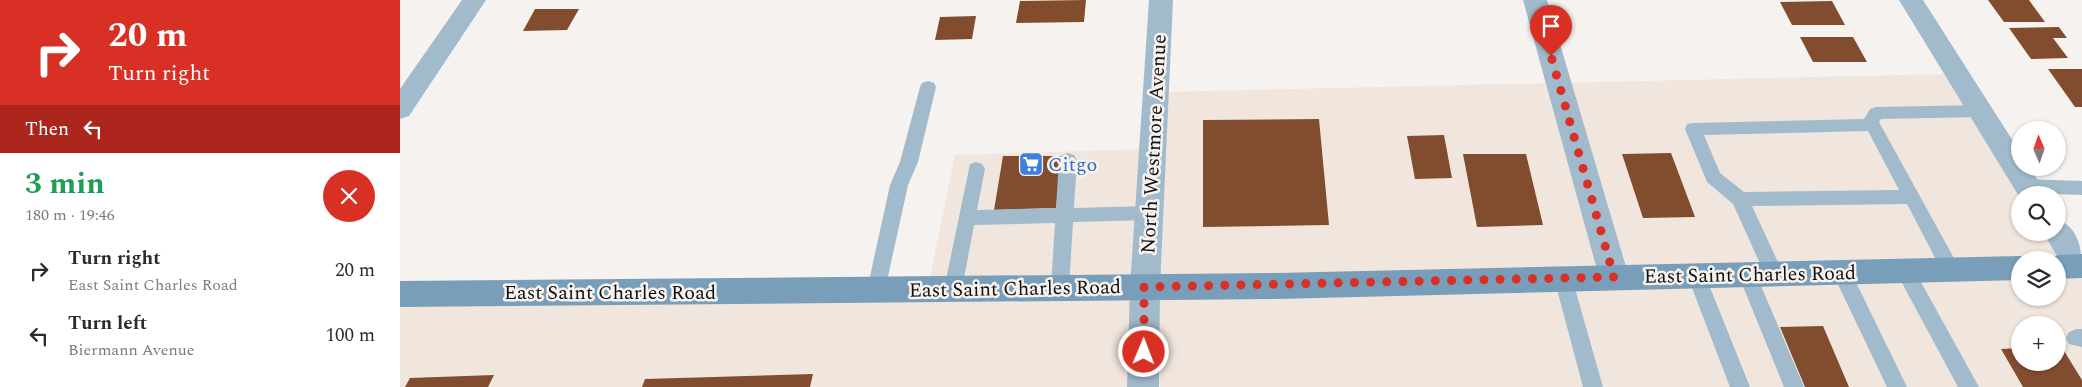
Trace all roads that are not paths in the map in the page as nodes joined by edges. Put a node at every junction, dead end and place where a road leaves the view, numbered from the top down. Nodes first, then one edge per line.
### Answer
1 (474, 0) edge
2 (1162, 0) edge
3 (1535, 0) edge
4 (1911, 0) edge
5 (928, 87) dead end
6 (400, 108) edge
7 (1981, 111) junction
8 (1872, 125) junction
9 (1068, 160) dead end
10 (976, 168) dead end
11 (2028, 186) edge
12 (2082, 188) edge
13 (2066, 189) edge
14 (1911, 197) junction
15 (1740, 199) junction
16 (1149, 213) junction
17 (1066, 215) junction
18 (966, 218) junction
19 (2061, 241) edge
20 (2073, 267) edge
21 (2011, 268) edge
22 (1951, 269) junction
23 (1904, 270) junction
24 (1842, 272) junction
25 (1760, 274) junction
26 (1696, 275) junction
27 (1614, 277) junction
28 (1562, 278) junction
29 (1144, 287) junction
30 (1060, 288) junction
31 (953, 289) junction
32 (876, 290) junction
33 (400, 294) edge
34 (1143, 387) edge
35 (1593, 387) edge
36 (1740, 387) edge
37 (1794, 387) edge
38 (1897, 387) edge
39 (1969, 387) edge

1 - 6 street
2 - 16 street, North Westmore Avenue
3 - 27 street
4 - 7 street
5 - 32 lane
7 - 8 lane
7 - 11 street
8 - 14 lane
8 - 15 lane
9 - 17 lane
10 - 18 lane
12 - 13 lane
14 - 15 lane
14 - 22 lane
15 - 25 lane
16 - 17 lane
16 - 29 street, North Westmore Avenue
17 - 18 lane
17 - 30 lane
18 - 31 lane
19 - 20 street
21 - 22 main road, East Saint Charles Road
22 - 23 main road, East Saint Charles Road
23 - 24 main road, East Saint Charles Road
23 - 39 lane
24 - 25 main road, East Saint Charles Road
24 - 38 lane
25 - 26 main road, East Saint Charles Road
25 - 37 lane
26 - 27 main road, East Saint Charles Road
26 - 36 lane
27 - 28 main road, East Saint Charles Road
28 - 29 main road, East Saint Charles Road
28 - 35 lane
29 - 30 main road, East Saint Charles Road
29 - 34 street, North Westmore Avenue
30 - 31 main road, East Saint Charles Road
31 - 32 main road, East Saint Charles Road
32 - 33 main road, East Saint Charles Road

